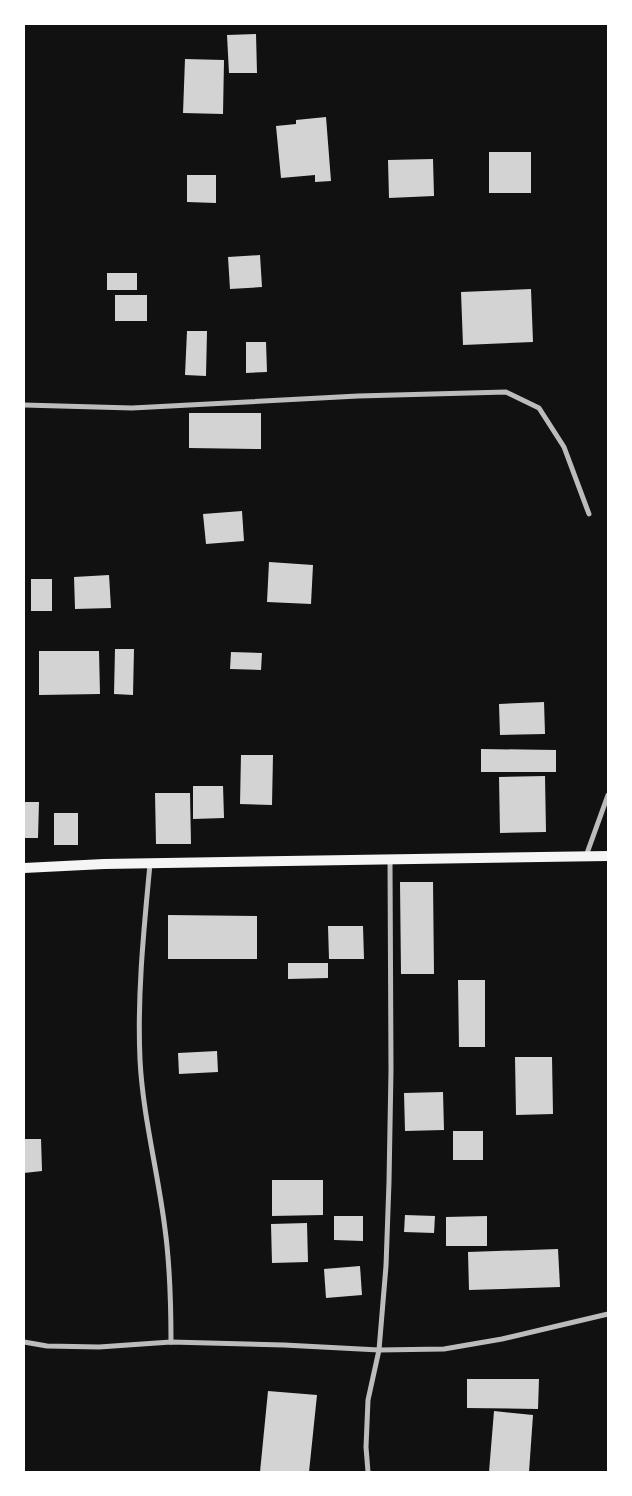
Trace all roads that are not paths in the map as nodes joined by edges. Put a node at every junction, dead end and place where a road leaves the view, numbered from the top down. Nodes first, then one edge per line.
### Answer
1 (24, 405) edge
2 (589, 514) dead end
3 (608, 795) edge
4 (585, 856) junction
5 (608, 856) edge
6 (390, 860) junction
7 (150, 864) junction
8 (24, 868) edge
9 (608, 1314) edge
10 (24, 1342) edge
11 (171, 1342) junction
12 (380, 1350) junction
13 (368, 1472) edge

1 - 2 street
3 - 4 street
4 - 5 main road
4 - 6 main road
6 - 7 main road
6 - 12 street
7 - 8 main road
7 - 11 street
9 - 12 street
10 - 11 street
11 - 12 street
12 - 13 street

